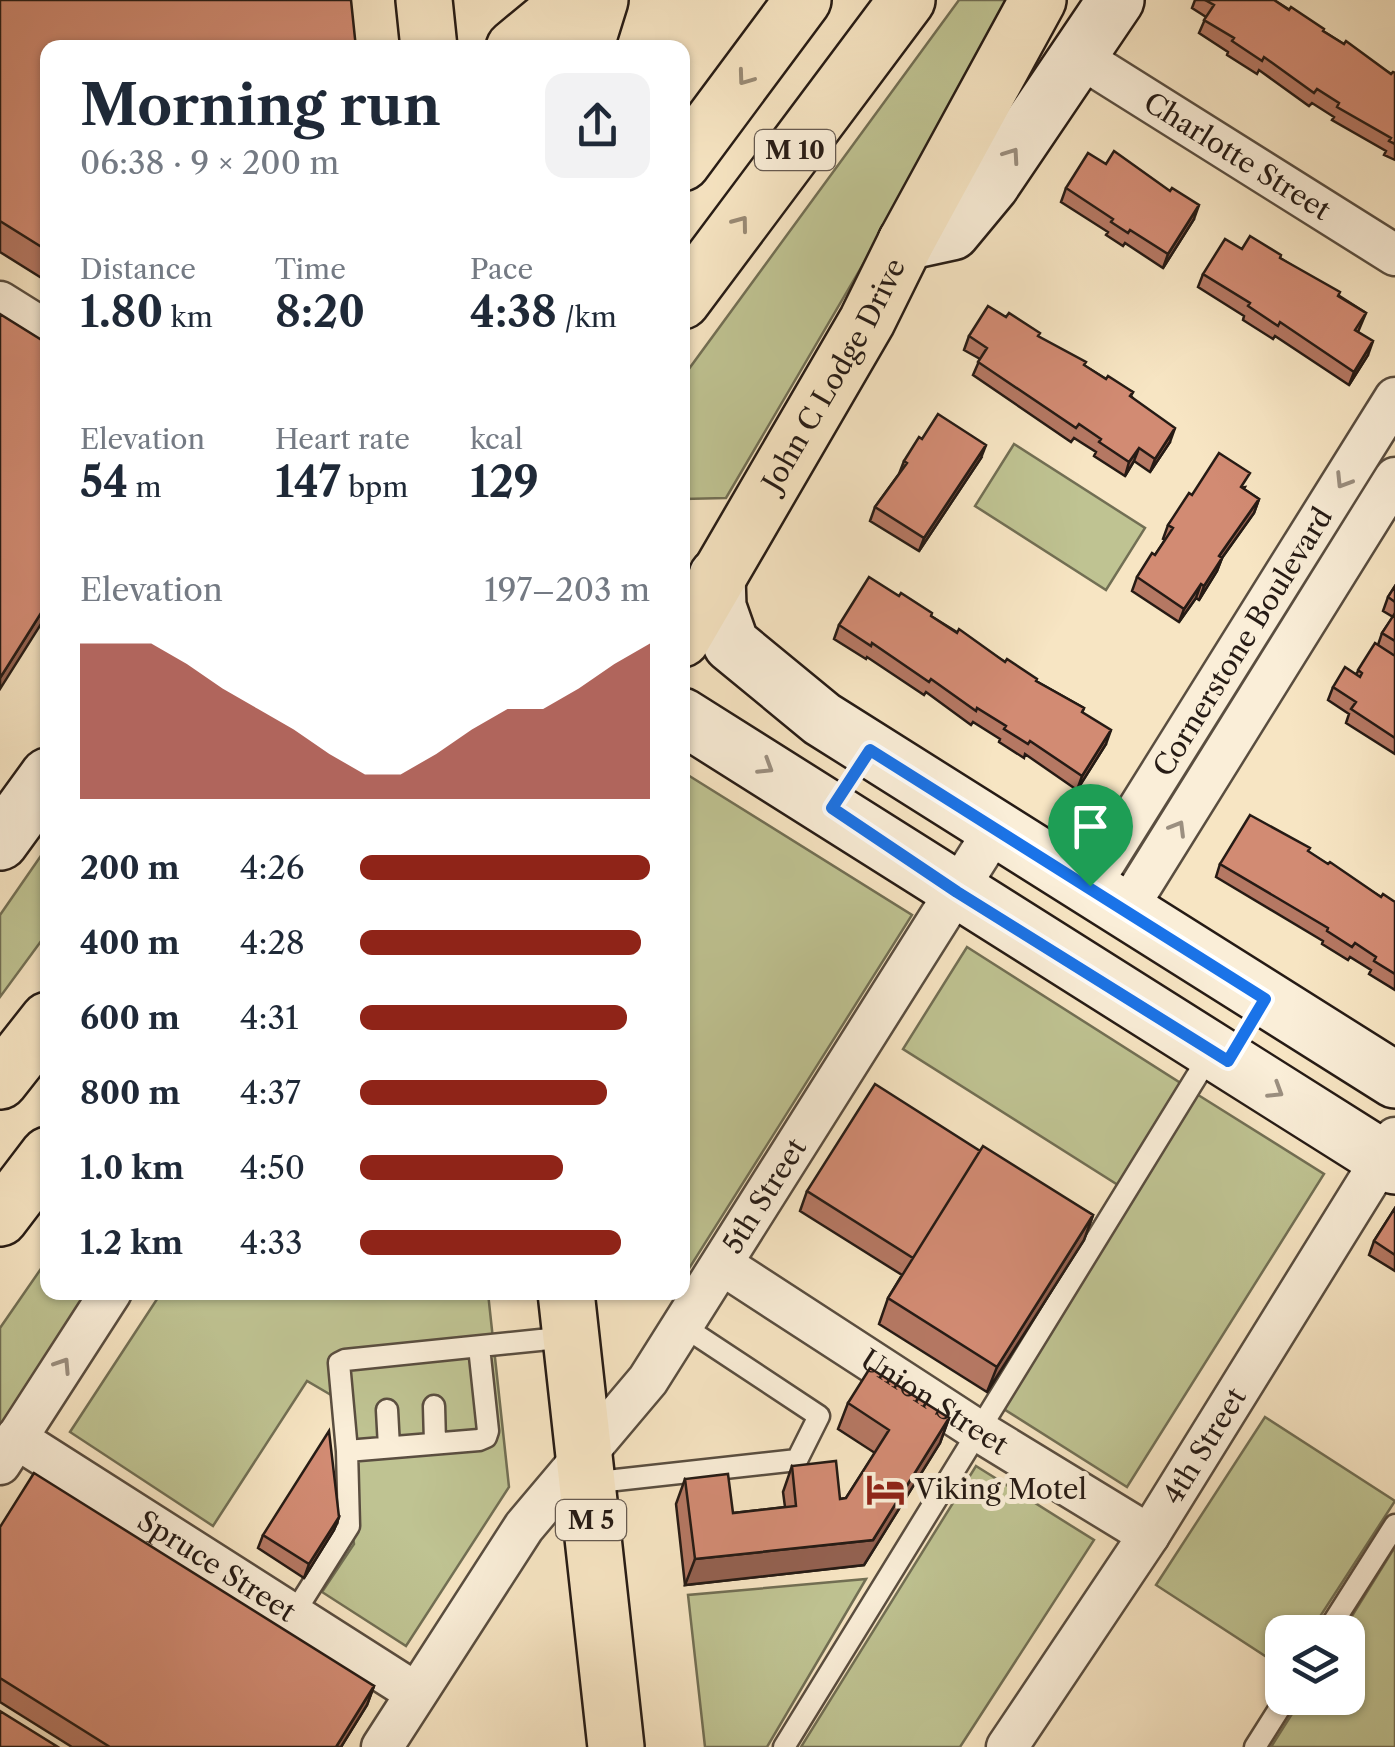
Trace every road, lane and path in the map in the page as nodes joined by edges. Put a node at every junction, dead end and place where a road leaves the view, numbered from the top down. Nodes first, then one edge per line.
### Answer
1 (424, 0) edge
2 (572, 0) edge
3 (600, 0) edge
4 (803, 0) edge
5 (907, 0) edge
6 (1038, 0) edge
7 (1116, 0) edge
8 (428, 40) edge
9 (524, 40) edge
10 (588, 40) edge
11 (1078, 56) junction
12 (690, 152) edge
13 (906, 242) junction
14 (1395, 254) edge
15 (690, 290) edge
16 (0, 302) edge
17 (40, 327) edge
18 (1395, 398) edge
19 (1395, 478) edge
20 (700, 573) edge
21 (690, 609) edge
22 (690, 721) edge
23 (870, 750) junction
24 (40, 787) edge
25 (832, 808) junction
26 (996, 828) junction
27 (0, 842) edge
28 (957, 892) junction
29 (1108, 898) junction
30 (1265, 999) junction
31 (40, 1030) edge
32 (1220, 1056) junction
33 (1395, 1080) edge
34 (0, 1082) edge
35 (1391, 1154) edge
36 (40, 1166) edge
37 (0, 1218) edge
38 (723, 1265) junction
39 (106, 1300) edge
40 (568, 1314) edge
41 (683, 1326) junction
42 (479, 1348) junction
43 (434, 1406) dead end
44 (387, 1410) dead end
45 (977, 1430) junction
46 (436, 1442) junction
47 (389, 1447) junction
48 (8, 1451) edge
49 (347, 1451) junction
50 (585, 1470) junction
51 (1395, 1525) edge
52 (1148, 1535) junction
53 (293, 1614) junction
54 (1338, 1615) edge
55 (416, 1693) junction
56 (1275, 1715) edge
57 (382, 1747) edge
58 (616, 1747) edge
59 (784, 1747) edge
60 (1007, 1747) edge
61 (1255, 1747) edge

1 - 8 main road
2 - 9 main road
3 - 10 main road
4 -> 12 main road, M 10
15 -> 5 main road, M 10
6 - 13 main road
7 - 11 street, John C Lodge Drive
13 -> 11 street, John C Lodge Drive
11 - 14 street, Charlotte Street
13 - 20 main road, John C Lodge Drive
16 - 17 street
18 -> 29 street, Cornerstone Boulevard
29 -> 19 street, Cornerstone Boulevard
20 - 21 main road, John C Lodge Drive
20 - 23 street
22 -> 25 street
23 - 25 street
23 - 26 street
24 - 27 street
25 - 28 street
26 - 28 street, 5th Street
26 - 29 street
28 - 32 street
28 - 38 street, 5th Street
29 - 30 street
30 - 32 street
30 - 33 street
31 - 34 main road
32 -> 35 street
32 - 45 lane
35 - 52 street, 4th Street
36 - 37 main road
38 - 41 street, 5th Street
38 - 45 street, Union Street
48 -> 39 street
40 - 42 lane
40 - 50 main road, M 5
41 - 50 street, 5th Street
41 - 50 lane
42 - 46 lane
42 - 49 lane
43 - 46 lane
44 - 47 lane
45 - 52 street, Union Street
45 - 59 lane
46 - 47 lane
47 - 49 lane
48 - 53 street, Spruce Street
49 - 53 lane
50 - 55 street, 5th Street
50 - 58 main road, M 5
51 - 54 lane
52 - 60 street, 4th Street
53 - 55 street, Spruce Street
55 - 57 street, 5th Street
56 - 61 lane

